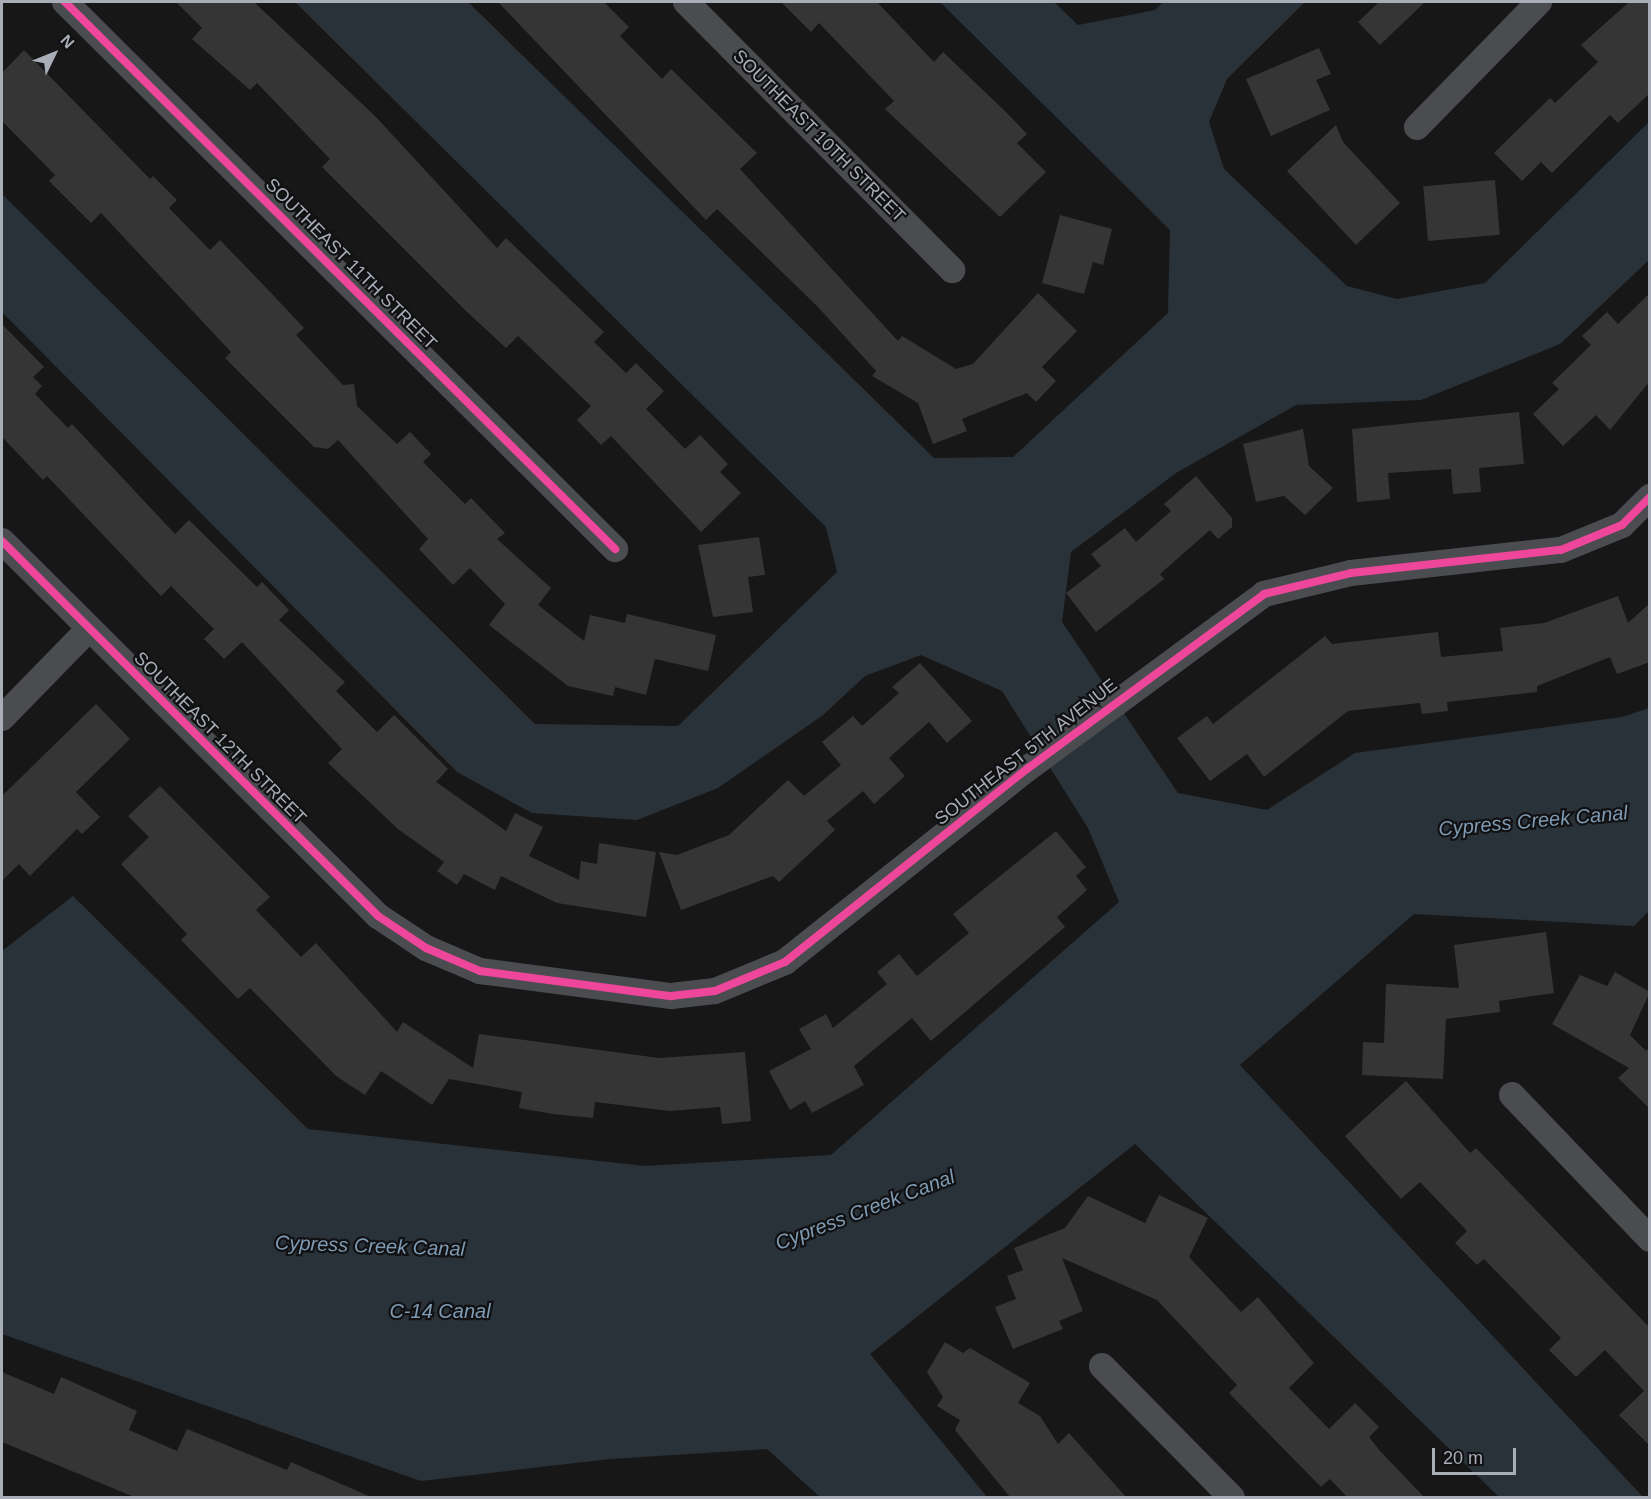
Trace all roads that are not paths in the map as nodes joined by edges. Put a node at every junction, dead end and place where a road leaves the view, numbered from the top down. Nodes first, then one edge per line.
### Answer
1 (65, 2) edge
2 (686, 2) edge
3 (1539, 2) edge
4 (1417, 127) dead end
5 (952, 270) dead end
6 (1650, 497) edge
7 (2, 540) edge
8 (615, 549) dead end
9 (89, 629) junction
10 (2, 718) edge
11 (426, 948) joint
12 (1512, 1095) dead end
13 (1650, 1239) edge
14 (1102, 1366) dead end
15 (1232, 1497) edge

1 - 8 street, SOUTHEAST 11TH STREET
2 - 5 street, SOUTHEAST 10TH STREET
3 - 4 street
6 - 11 street, SOUTHEAST 5TH AVENUE
7 - 9 street, SOUTHEAST 12TH STREET
9 - 10 street
9 - 11 street, SOUTHEAST 12TH STREET
12 - 13 street
14 - 15 street

